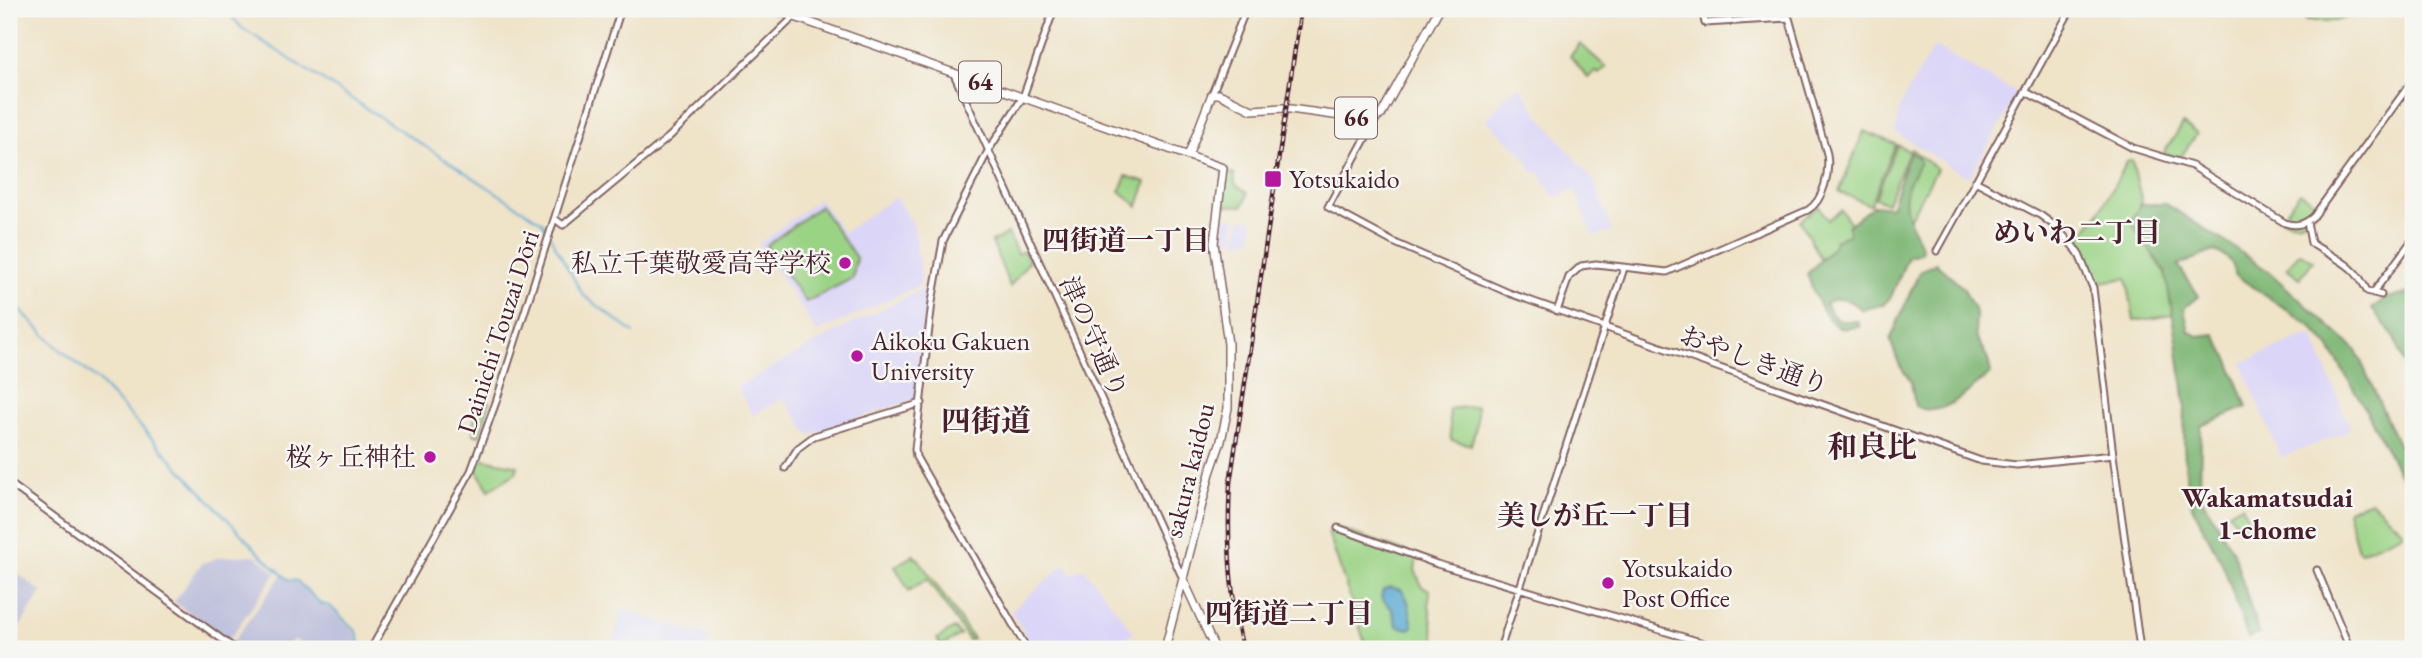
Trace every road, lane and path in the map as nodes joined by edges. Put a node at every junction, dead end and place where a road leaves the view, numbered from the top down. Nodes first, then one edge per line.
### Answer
1 (621, 9) edge
2 (772, 9) edge
3 (802, 9) edge
4 (1054, 9) edge
5 (1246, 9) edge
6 (1439, 9) edge
7 (1702, 9) edge
8 (2071, 9) edge
9 (794, 17) junction
10 (953, 72) junction
11 (2413, 80) edge
12 (2026, 92) junction
13 (1212, 94) junction
14 (1023, 97) junction
15 (1376, 119) junction
16 (988, 151) junction
17 (1188, 156) junction
18 (1975, 181) junction
19 (555, 219) junction
20 (2306, 222) junction
21 (2413, 239) edge
22 (1937, 251) dead end
23 (1625, 268) junction
24 (2373, 293) junction
25 (2381, 295) dead end
26 (1557, 311) junction
27 (1605, 328) junction
28 (922, 402) junction
29 (2113, 455) junction
30 (785, 468) dead end
31 (9, 483) edge
32 (1338, 528) dead end
33 (2317, 570) dead end
34 (1183, 579) junction
35 (1520, 589) junction
36 (235, 649) edge
37 (371, 649) edge
38 (1027, 649) edge
39 (1165, 649) edge
40 (1215, 649) edge
41 (1500, 649) edge
42 (1724, 649) edge
43 (2140, 649) edge
44 (2350, 649) edge

1 - 19 street, Dainichi Touzai Dōri
2 - 9 main road, 64
3 - 9 street
4 - 14 street
5 - 13 street
6 - 15 main road, 66
7 - 23 street
8 - 12 street
9 - 10 main road, 64
9 - 19 street
10 - 14 main road, 64
10 - 16 street, 津の守通り
11 - 20 street
12 - 18 street
12 - 20 street
13 - 15 main road, 66
13 - 17 main road
14 - 16 street
14 - 17 main road, 64
15 - 26 street, おやしき通り
16 - 28 street
16 - 34 street, 津の守通り
17 - 34 main road, sakura kaidou / 64
18 - 22 street
18 - 29 street
19 - 37 street, Dainichi Touzai Dōri
20 - 24 street
21 - 24 street
23 - 26 street
23 - 27 street
24 - 25 street
26 - 27 street, おやしき通り
27 - 29 street, おやしき通り
27 - 35 street
28 - 30 street
28 - 38 street
29 - 43 street
31 - 36 street
32 - 35 street
33 - 44 street
34 - 39 main road
34 - 40 main road, sakura kaidou
35 - 41 street
35 - 42 street

